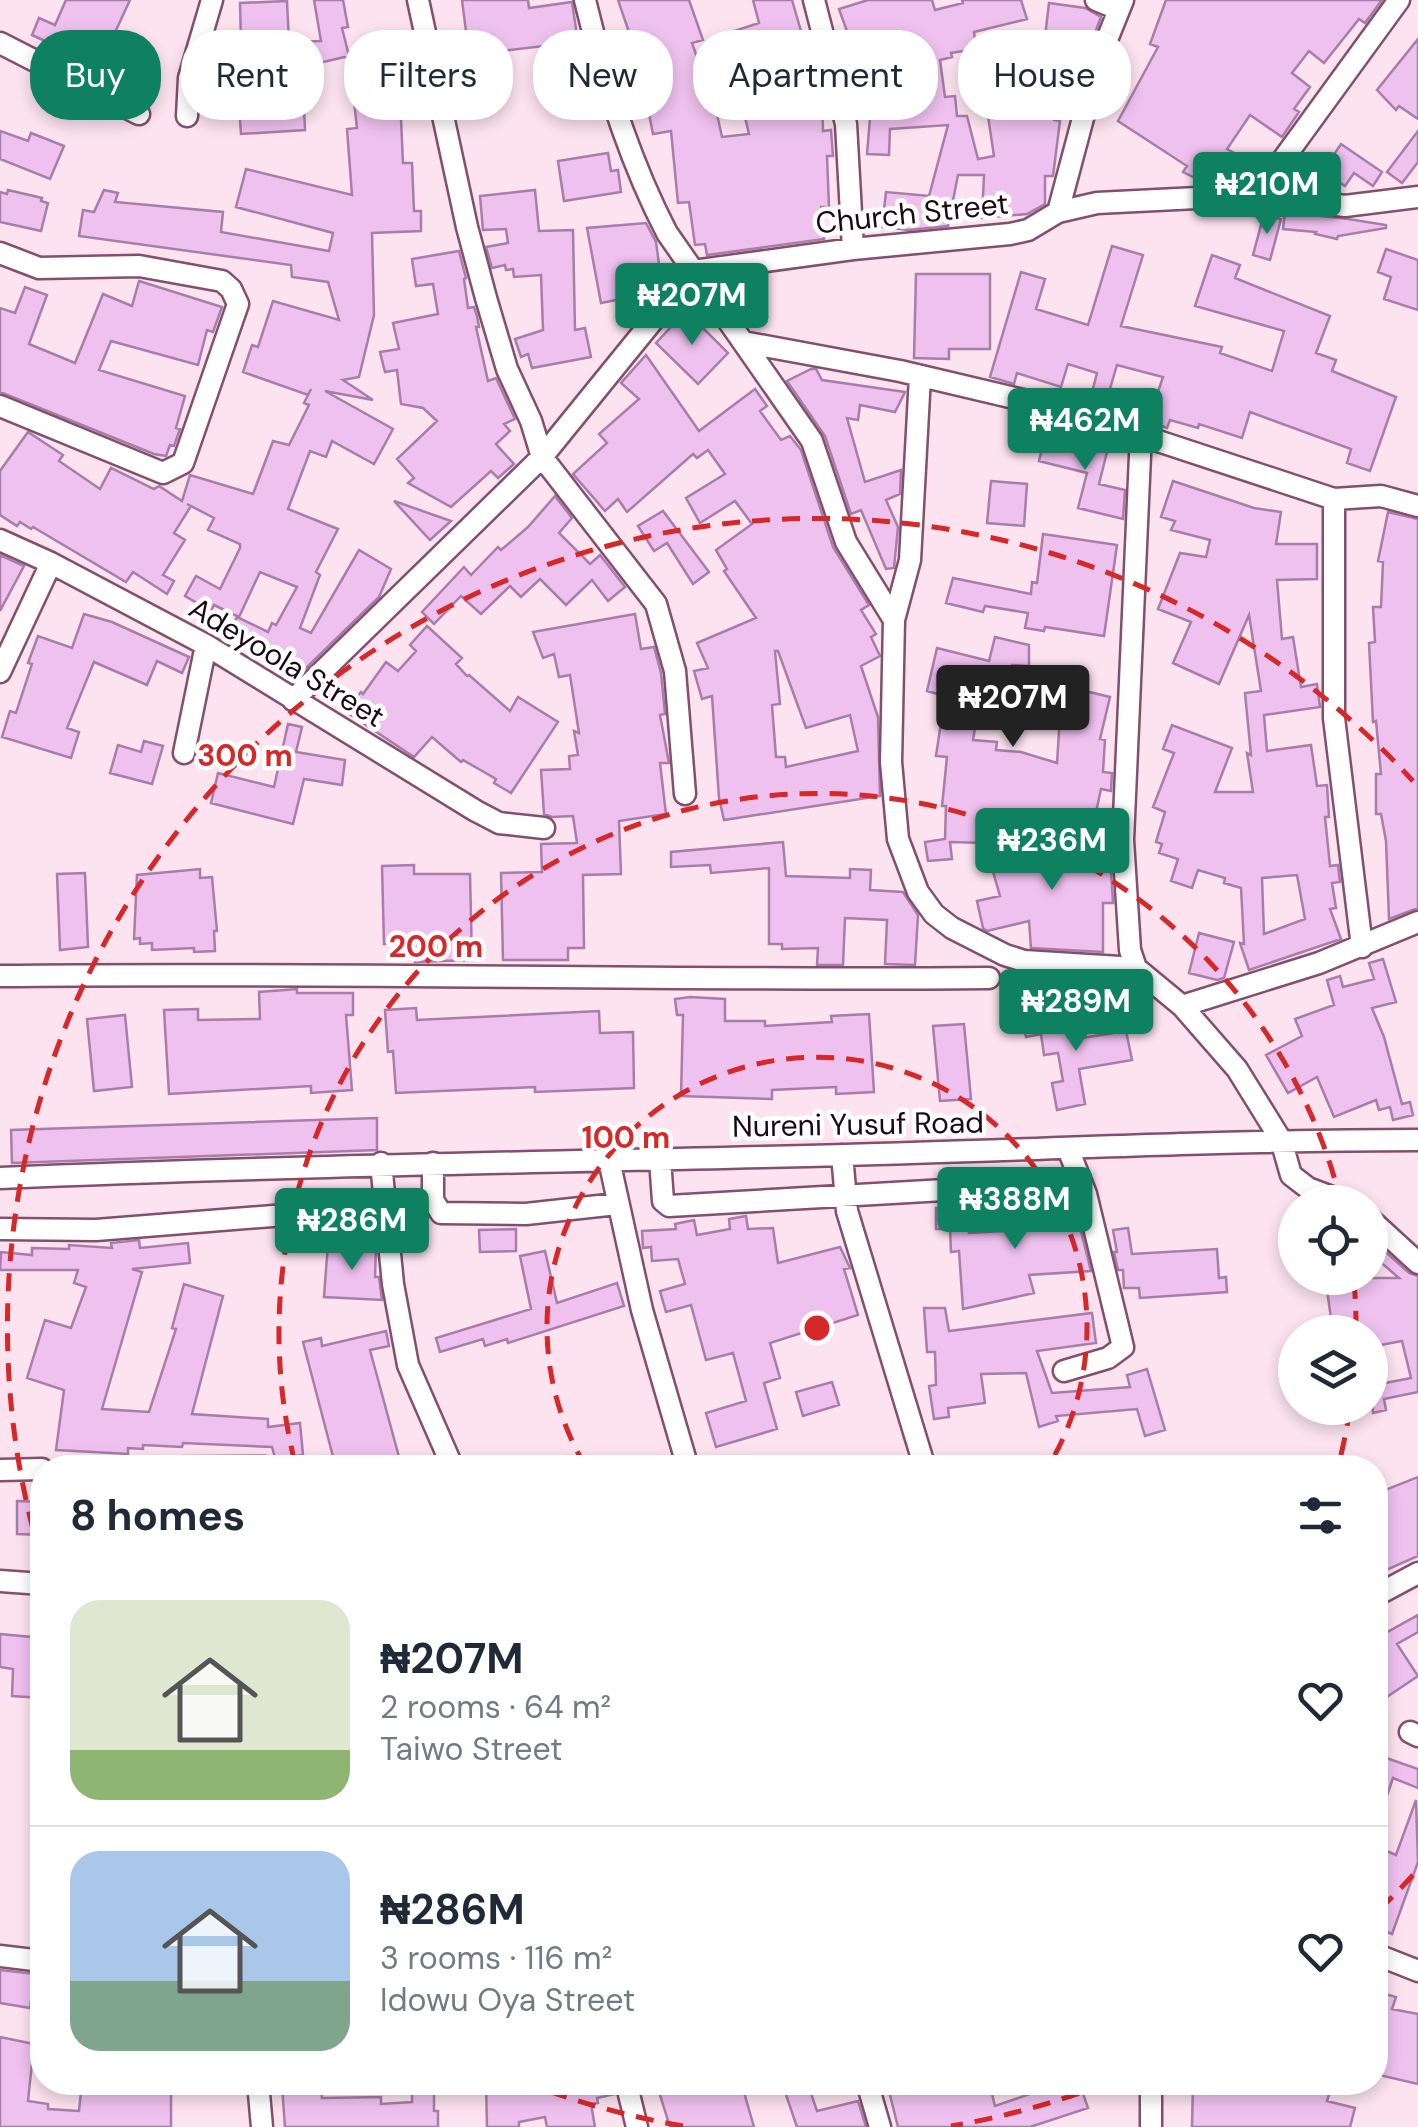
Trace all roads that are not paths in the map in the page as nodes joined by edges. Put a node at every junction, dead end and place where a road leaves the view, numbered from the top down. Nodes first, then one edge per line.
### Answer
1 (212, 0) edge
2 (418, 0) edge
3 (585, 0) edge
4 (814, 0) edge
5 (1096, 0) edge
6 (1399, 0) edge
7 (1120, 5) edge
8 (203, 30) edge
9 (0, 43) edge
10 (30, 58) edge
11 (1256, 195) junction
12 (1418, 197) edge
13 (1058, 212) junction
14 (853, 249) junction
15 (0, 253) edge
16 (693, 271) junction
17 (743, 342) junction
18 (920, 376) junction
19 (0, 406) edge
20 (1141, 433) junction
21 (542, 457) junction
22 (1334, 499) junction
23 (1418, 506) edge
24 (0, 540) edge
25 (51, 563) junction
26 (894, 620) junction
27 (206, 646) junction
28 (0, 672) edge
29 (293, 700) junction
30 (184, 753) dead end
31 (685, 794) dead end
32 (544, 828) dead end
33 (1418, 922) edge
34 (1362, 947) junction
35 (1136, 968) junction
36 (0, 976) edge
37 (989, 978) dead end
38 (1182, 1006) junction
39 (1281, 1140) junction
40 (1418, 1140) edge
41 (1068, 1149) junction
42 (842, 1155) junction
43 (660, 1159) junction
44 (609, 1160) junction
45 (433, 1162) junction
46 (382, 1163) junction
47 (0, 1178) edge
48 (1081, 1182) junction
49 (1304, 1185) edge
50 (844, 1197) junction
51 (617, 1204) junction
52 (386, 1207) junction
53 (0, 1229) edge
54 (1388, 1236) edge
55 (1418, 1263) edge
56 (1064, 1370) dead end
57 (448, 1455) edge
58 (684, 1455) edge
59 (921, 1455) edge
60 (0, 1470) edge
61 (30, 1470) edge
62 (1418, 1573) edge
63 (0, 1581) edge
64 (30, 1583) edge
65 (1388, 1589) edge
66 (0, 1956) edge
67 (1388, 1959) edge
68 (30, 1960) edge
69 (1418, 1971) edge
70 (259, 2095) edge
71 (629, 2095) edge
72 (871, 2095) edge
73 (1150, 2095) edge
74 (262, 2127) edge
75 (637, 2127) edge
76 (880, 2127) edge
77 (1150, 2127) edge

1 - 8 street
2 - 21 street
3 - 16 street
4 - 14 street
5 - 7 street
6 - 11 street
7 - 13 street
9 - 10 street
11 - 12 street, Church Street
11 - 13 street, Church Street
13 - 14 street, Church Street
14 - 16 street, Church Street
15 - 19 street
16 - 17 street
16 - 21 street
17 - 18 street
17 - 26 street
18 - 20 street
18 - 26 street
20 - 22 street
20 - 35 street
21 - 29 street
21 - 31 street
22 - 23 street
22 - 34 street
24 - 25 street, Adeyoola Street
25 - 27 street, Adeyoola Street
25 - 28 street
26 - 35 street
27 - 29 street, Adeyoola Street
27 - 30 street
29 - 32 street, Adeyoola Street
33 - 34 street
34 - 38 street
35 - 38 street
36 - 37 street
38 - 39 street
39 - 40 street, Nureni Yusuf Road
39 - 41 street, Nureni Yusuf Road
39 - 49 street
41 - 42 street, Nureni Yusuf Road
41 - 48 street
42 - 43 street, Nureni Yusuf Road
42 - 50 street
43 - 44 street, Nureni Yusuf Road
43 - 50 street
44 - 45 street, Nureni Yusuf Road
44 - 51 street
45 - 46 street, Nureni Yusuf Road
45 - 51 street
46 - 47 street, Nureni Yusuf Road
46 - 52 street
48 - 50 street
48 - 56 street
50 - 59 street
51 - 58 street
52 - 53 street
52 - 57 street
54 - 55 street
60 - 61 street
62 - 65 street
63 - 64 street
66 - 68 street
67 - 69 street
70 - 74 street
71 - 75 street
72 - 76 street
73 - 77 street

